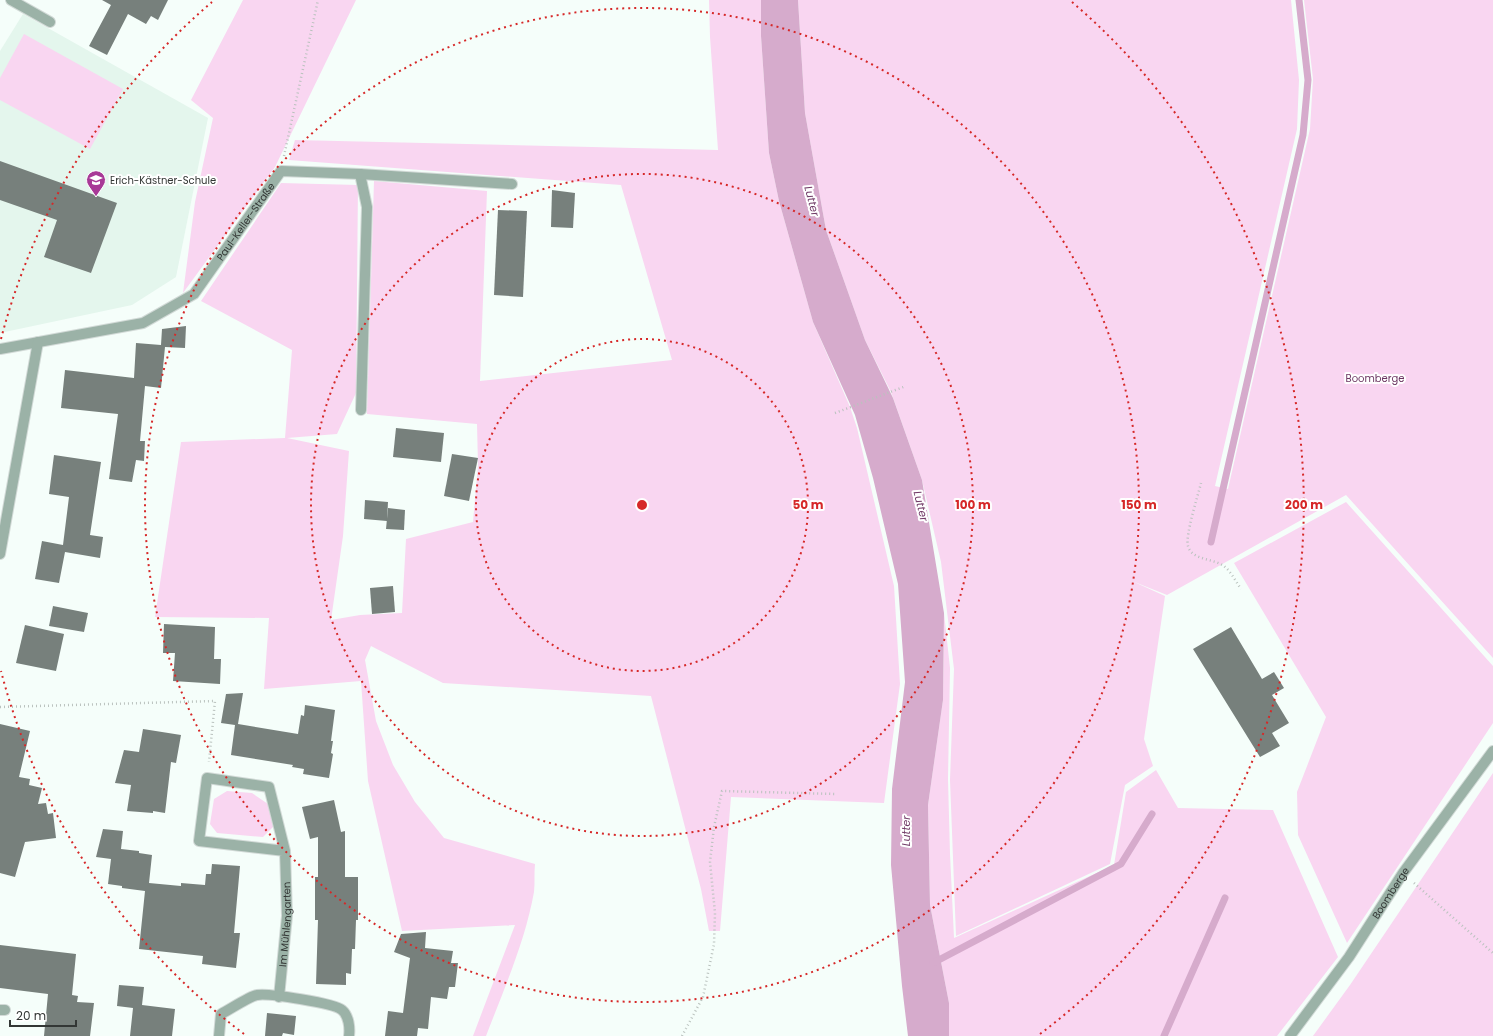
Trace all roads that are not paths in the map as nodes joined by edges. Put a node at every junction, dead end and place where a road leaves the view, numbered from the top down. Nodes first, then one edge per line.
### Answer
1 (11, 0) edge
2 (50, 22) dead end
3 (360, 174) junction
4 (512, 184) dead end
5 (38, 342) junction
6 (0, 349) edge
7 (361, 410) dead end
8 (0, 554) edge
9 (1493, 751) edge
10 (285, 851) junction
11 (279, 997) junction
12 (219, 1036) edge
13 (349, 1036) edge
14 (1290, 1036) edge

1 - 2 street
3 - 4 street
3 - 5 street, Paul-Keller-Straße
3 - 7 street
5 - 6 street, Paul-Keller-Straße
5 - 8 street
9 - 14 street, Boomberge
10 - 10 street, Im Mühlengarten
10 - 11 street, Im Mühlengarten
11 - 12 street
11 - 13 street

